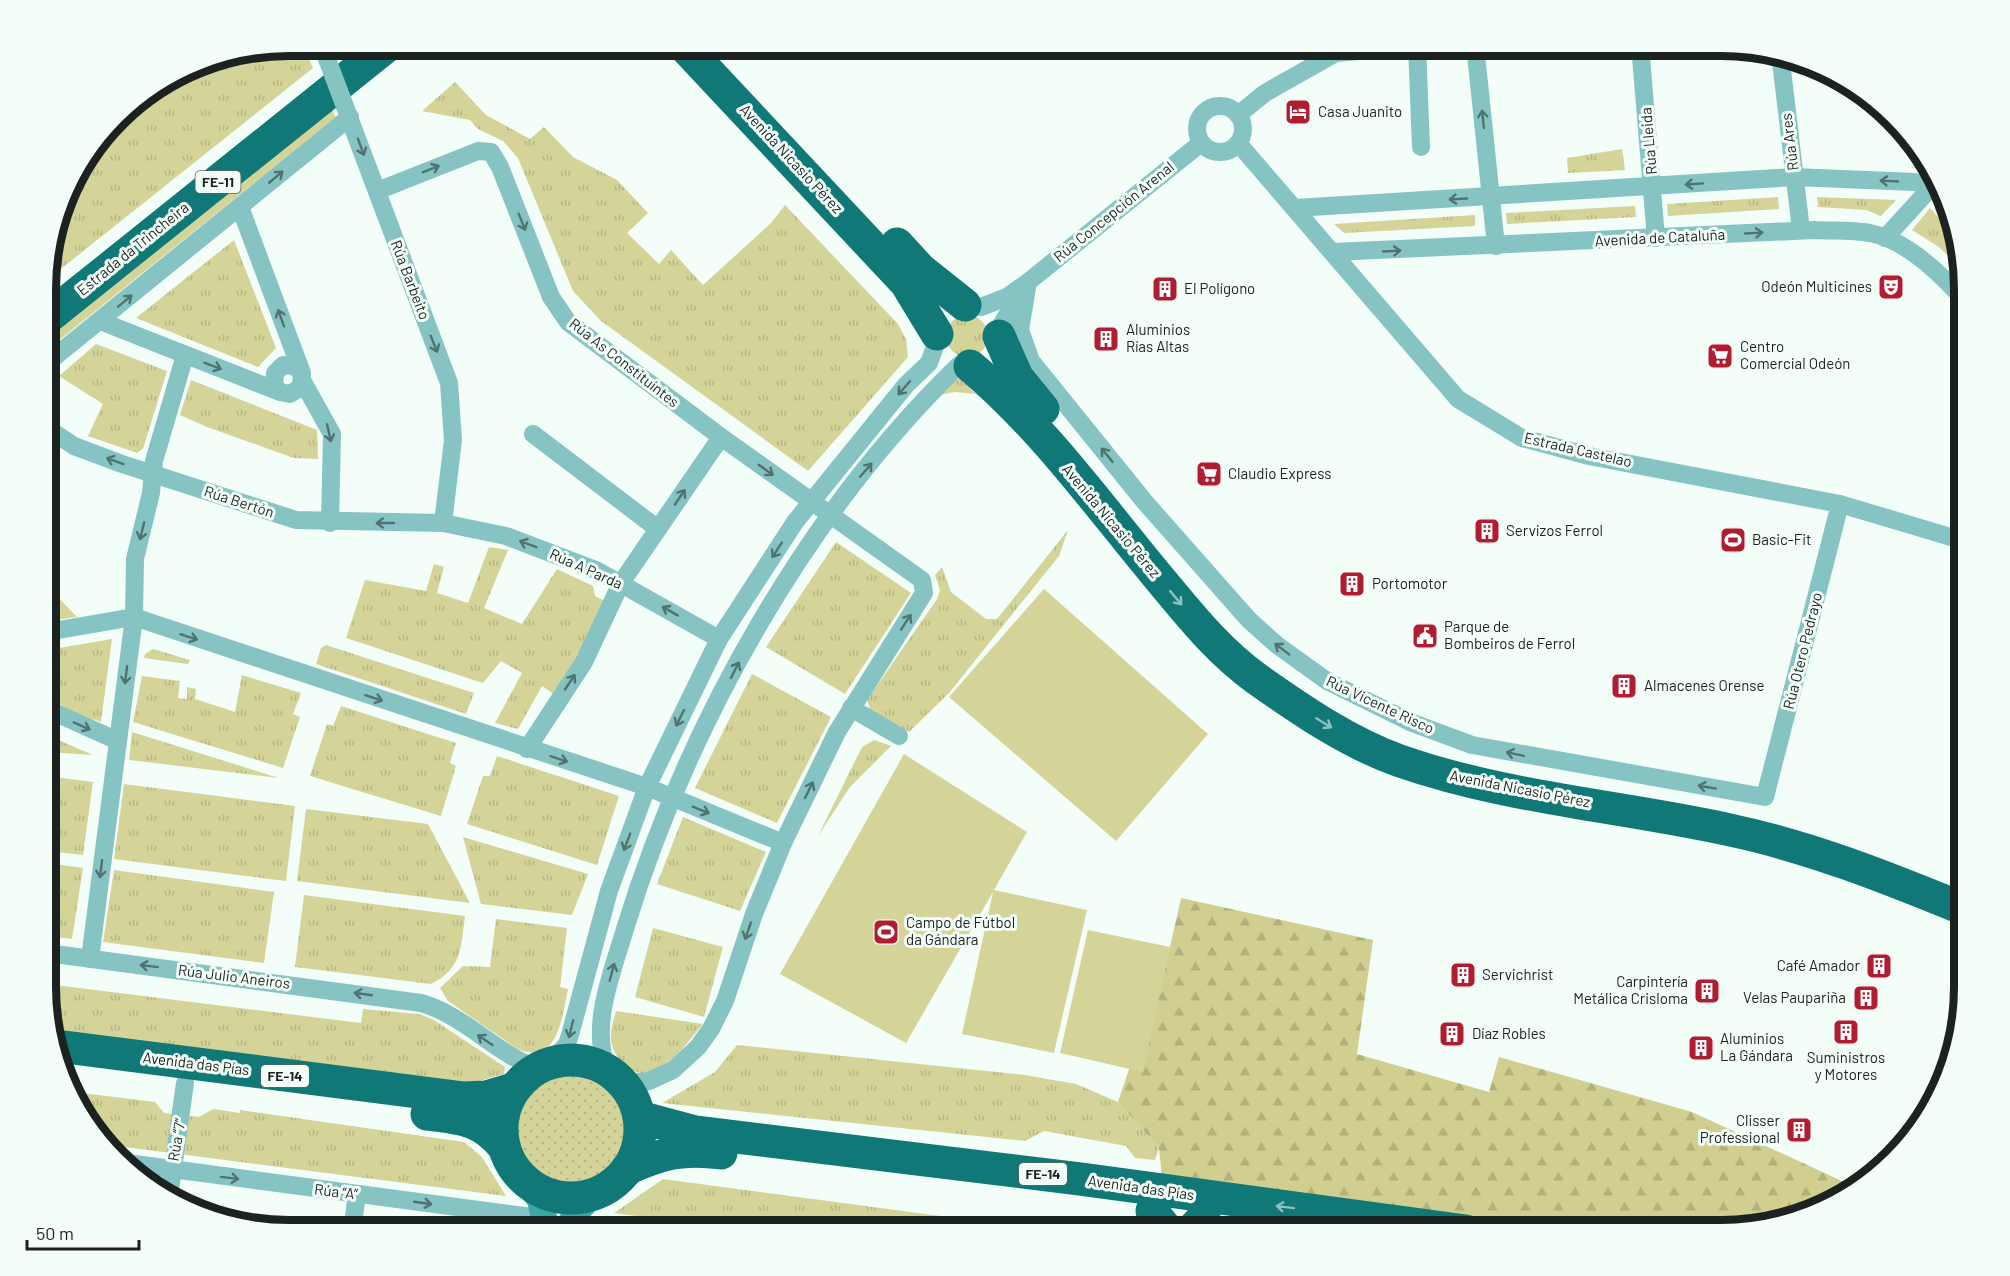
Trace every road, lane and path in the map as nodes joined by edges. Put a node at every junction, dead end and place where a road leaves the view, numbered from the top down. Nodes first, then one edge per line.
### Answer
1 (326, 56) edge
2 (345, 56) edge
3 (374, 56) edge
4 (693, 56) edge
5 (722, 56) edge
6 (1327, 56) edge
7 (1421, 56) edge
8 (1476, 56) edge
9 (1641, 56) edge
10 (1781, 63) edge
11 (347, 110) junction
12 (1238, 115) junction
13 (1202, 143) junction
14 (1238, 143) junction
15 (1421, 147) dead end
16 (1794, 177) junction
17 (1653, 186) junction
18 (1931, 186) edge
19 (377, 191) junction
20 (1933, 192) edge
21 (1492, 197) junction
22 (240, 207) junction
23 (1295, 208) junction
24 (1801, 230) junction
25 (1656, 238) junction
26 (1885, 238) junction
27 (1496, 246) junction
28 (1333, 252) junction
29 (1028, 282) junction
30 (56, 287) edge
31 (1954, 290) edge
32 (56, 311) edge
33 (986, 320) junction
34 (100, 321) junction
35 (937, 338) junction
36 (185, 355) junction
37 (56, 356) edge
38 (965, 366) junction
39 (302, 378) junction
40 (280, 392) junction
41 (56, 434) edge
42 (533, 434) dead end
43 (721, 437) junction
44 (153, 474) junction
45 (811, 502) junction
46 (1840, 504) junction
47 (829, 515) junction
48 (330, 523) junction
49 (443, 523) junction
50 (658, 529) junction
51 (1954, 538) edge
52 (621, 583) junction
53 (134, 617) junction
54 (56, 630) edge
55 (719, 639) junction
56 (851, 708) junction
57 (56, 713) edge
58 (899, 736) dead end
59 (118, 741) junction
60 (527, 749) junction
61 (647, 788) junction
62 (672, 797) junction
63 (1765, 797) joint
64 (783, 843) junction
65 (1954, 884) edge
66 (1954, 905) edge
67 (56, 954) edge
68 (90, 959) junction
69 (63, 1047) edge
70 (70, 1068) edge
71 (533, 1073) junction
72 (616, 1077) junction
73 (185, 1083) junction
74 (639, 1117) junction
75 (504, 1148) junction
76 (137, 1165) edge
77 (627, 1169) junction
78 (172, 1170) junction
79 (529, 1184) junction
80 (170, 1188) edge
81 (357, 1194) junction
82 (593, 1194) junction
83 (353, 1220) edge
84 (511, 1220) edge
85 (550, 1220) edge
86 (563, 1220) edge
87 (1154, 1220) edge
88 (1385, 1220) edge

1 - 11 street, Rúa Barbeito, bridge
2 - 30 highway, Estrada da Trincheira / FE-11
3 - 32 highway, Estrada da Trincheira / FE-11
4 - 35 highway, Avenida Nicasio Pérez
5 - 33 highway, Avenida Nicasio Pérez
6 - 12 street
7 - 15 street
21 -> 8 street
9 - 17 street, Rúa Lleida
10 - 16 street, Rúa Ares
11 -> 19 street, Rúa Barbeito
22 -> 11 street
12 - 13 street
12 - 14 street
13 - 14 street
13 - 29 street, Rúa Concepción Arenal
14 - 23 street, Estrada Castelao
16 -> 17 street
18 -> 16 street
16 - 24 street, Rúa Ares
17 - 21 street
17 - 25 street, Rúa Lleida
19 -> 43 street, Rúa As Constituíntes
19 -> 49 street, Rúa Barbeito
20 - 26 street
21 -> 23 street
21 - 27 street
34 -> 22 street
39 -> 22 street
23 - 28 street, Estrada Castelao
25 -> 24 street, Avenida de Cataluña
24 - 26 street, Avenida de Cataluña
25 - 27 street, Avenida de Cataluña
26 - 31 street, Avenida de Cataluña
28 -> 27 street, Avenida de Cataluña
28 - 46 street, Estrada Castelao
29 - 33 street
29 - 33 street
63 -> 29 street, Rúa Vicente Risco
33 - 35 highway
33 - 38 highway
33 - 65 highway, Avenida Nicasio Pérez
34 - 36 street
34 - 37 street
35 - 38 highway
35 -> 45 street
36 -> 40 street
36 - 44 street
47 -> 38 street
38 -> 66 highway, Avenida Nicasio Pérez
39 - 40 street
39 - 40 street
39 -> 48 street
44 -> 41 street, Rúa Bertón
42 - 50 street
43 -> 45 street, Rúa As Constituíntes
50 -> 43 street
44 - 48 street, Rúa Bertón
44 -> 53 street
45 - 47 street, Rúa As Constituíntes
45 -> 55 street
46 - 51 street, Estrada Castelao
46 - 63 street, Rúa Otero Pedrayo
56 -> 47 street, Rúa As Constituíntes
62 -> 47 street
49 -> 48 street, Rúa Bertón
52 -> 49 street, Rúa A Parda
50 - 52 street
55 -> 52 street, Rúa A Parda
60 -> 52 street
53 - 54 street
53 -> 59 street
53 -> 60 street
55 -> 61 street
56 - 58 street
64 -> 56 street, Rúa As Constituíntes
57 -> 59 street
59 -> 68 street
60 -> 61 street
61 - 62 street
61 -> 71 street
62 -> 64 street
72 -> 62 street
64 -> 72 street, Rúa As Constituíntes
67 - 68 street, Rúa Julio Aneiros
71 -> 68 street, Rúa Julio Aneiros
69 - 71 highway, Avenida das Pías / FE-14
70 - 73 highway, Avenida das Pías / FE-14
71 - 72 highway
71 - 75 highway
72 - 74 highway
73 - 75 highway, Avenida das Pías / FE-14
73 - 78 street, Rúa “7”
74 - 77 highway
88 -> 74 highway, Avenida das Pías / FE-14
75 - 79 highway
76 - 78 street, Rúa “A”
77 - 82 highway
77 - 87 highway, Avenida das Pías / FE-14
78 - 80 street, Rúa “7”
78 -> 81 street, Rúa “A”
79 - 82 highway
79 - 85 street
81 - 83 street
81 -> 84 street, Rúa “A”
82 - 86 street

